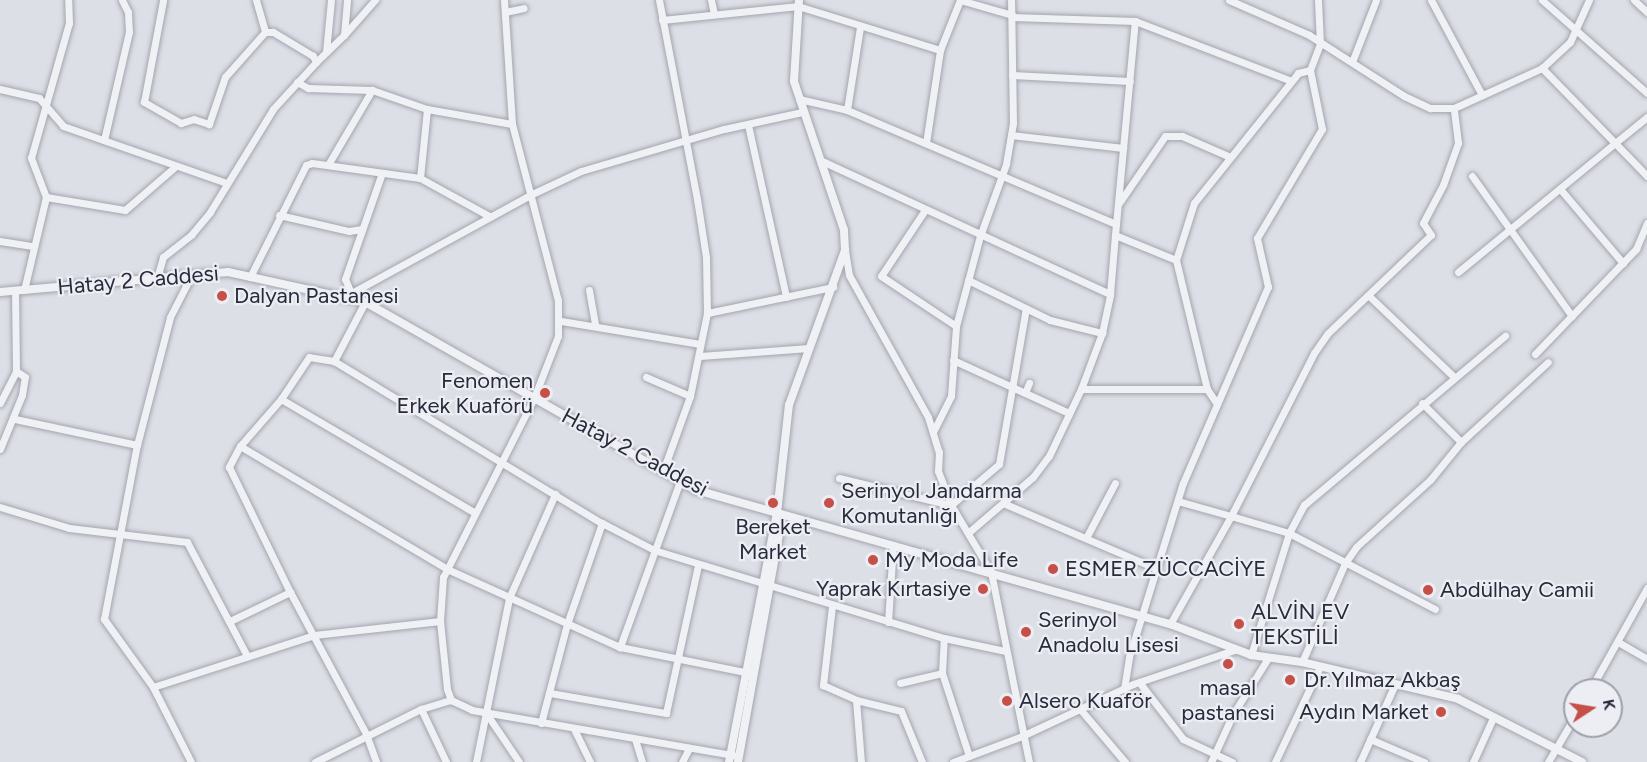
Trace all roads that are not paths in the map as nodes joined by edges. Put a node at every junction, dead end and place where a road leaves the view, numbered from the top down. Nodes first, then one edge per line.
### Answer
1 (68, 0) edge
2 (122, 0) edge
3 (163, 0) edge
4 (256, 0) edge
5 (331, 0) edge
6 (348, 0) edge
7 (374, 0) edge
8 (504, 0) edge
9 (659, 0) edge
10 (711, 0) edge
11 (959, 0) edge
12 (1011, 0) edge
13 (1229, 0) edge
14 (1318, 0) edge
15 (1376, 0) edge
16 (1431, 0) edge
17 (1542, 0) edge
18 (1589, 0) edge
19 (1634, 0) edge
20 (798, 3) edge
21 (524, 8) dead end
22 (505, 12) junction
23 (1647, 12) edge
24 (714, 15) junction
25 (1012, 16) junction
26 (662, 20) junction
27 (1135, 21) junction
28 (860, 27) junction
29 (265, 32) junction
30 (1576, 33) junction
31 (344, 35) junction
32 (1320, 44) junction
33 (940, 50) junction
34 (327, 52) junction
35 (316, 62) junction
36 (1352, 62) junction
37 (1542, 68) junction
38 (1310, 70) junction
39 (1012, 75) junction
40 (1130, 81) junction
41 (1291, 81) junction
42 (297, 82) junction
43 (0, 89) edge
44 (372, 90) junction
45 (1647, 93) edge
46 (1482, 95) junction
47 (799, 99) junction
48 (45, 105) junction
49 (1454, 108) junction
50 (427, 109) junction
51 (847, 110) junction
52 (802, 112) junction
53 (1647, 117) edge
54 (512, 124) junction
55 (748, 125) junction
56 (1011, 135) junction
57 (104, 140) junction
58 (685, 141) junction
59 (926, 143) junction
60 (1615, 143) junction
61 (1124, 148) junction
62 (1230, 157) junction
63 (822, 161) junction
64 (329, 163) junction
65 (176, 166) junction
66 (382, 173) junction
67 (1001, 176) junction
68 (1472, 176) dead end
69 (1647, 176) edge
70 (420, 177) junction
71 (227, 183) junction
72 (1561, 190) junction
73 (530, 195) junction
74 (46, 197) junction
75 (1118, 203) junction
76 (926, 210) junction
77 (279, 215) junction
78 (489, 216) junction
79 (1647, 223) edge
80 (1116, 224) junction
81 (362, 229) junction
82 (1511, 230) junction
83 (1115, 235) junction
84 (980, 236) junction
85 (0, 241) edge
86 (33, 246) junction
87 (1647, 248) edge
88 (1636, 249) junction
89 (845, 250) junction
90 (1176, 260) junction
91 (1623, 263) junction
92 (1458, 272) dead end
93 (191, 276) junction
94 (250, 277) junction
95 (158, 279) junction
96 (968, 280) junction
97 (833, 287) junction
98 (19, 290) junction
99 (590, 290) dead end
100 (0, 292) edge
101 (1110, 294) junction
102 (347, 295) junction
103 (1370, 296) junction
104 (786, 297) junction
105 (365, 302) junction
106 (1026, 308) junction
107 (707, 313) junction
108 (1572, 316) junction
109 (561, 321) junction
110 (595, 324) junction
111 (956, 326) junction
112 (1102, 333) junction
113 (1504, 336) dead end
114 (700, 344) junction
115 (809, 348) junction
116 (1535, 354) dead end
117 (700, 356) junction
118 (953, 360) junction
119 (334, 361) junction
120 (1548, 362) dead end
121 (13, 374) junction
122 (0, 377) edge
123 (646, 377) dead end
124 (1454, 377) junction
125 (1029, 383) dead end
126 (1013, 387) junction
127 (1081, 389) junction
128 (1207, 389) junction
129 (1025, 393) junction
130 (690, 396) junction
131 (534, 398) junction
132 (281, 399) junction
133 (0, 403) edge
134 (1422, 403) junction
135 (1217, 404) junction
136 (1069, 413) junction
137 (15, 418) junction
138 (933, 432) junction
139 (1461, 442) junction
140 (137, 445) junction
141 (240, 446) junction
142 (0, 449) edge
143 (502, 461) junction
144 (663, 471) junction
145 (839, 477) dead end
146 (680, 481) junction
147 (1115, 483) dead end
148 (555, 494) junction
149 (1178, 501) junction
150 (1003, 503) junction
151 (951, 505) junction
152 (0, 507) edge
153 (475, 513) junction
154 (777, 513) junction
155 (1231, 516) junction
156 (602, 523) junction
157 (969, 532) junction
158 (1289, 532) junction
159 (118, 534) junction
160 (1086, 538) junction
161 (893, 545) junction
162 (654, 550) junction
163 (1344, 563) junction
164 (698, 565) junction
165 (1158, 568) junction
166 (447, 569) junction
167 (990, 573) junction
168 (766, 584) junction
169 (1647, 588) edge
170 (290, 592) junction
171 (509, 598) junction
172 (832, 606) junction
173 (1435, 609) dead end
174 (1144, 617) junction
175 (230, 621) junction
176 (440, 621) junction
177 (888, 622) junction
178 (567, 624) junction
179 (1170, 624) junction
180 (314, 635) junction
181 (944, 638) junction
182 (1618, 642) junction
183 (620, 647) junction
184 (1234, 650) junction
185 (1005, 651) junction
186 (1251, 655) junction
187 (247, 656) junction
188 (1268, 658) junction
189 (1647, 659) edge
190 (678, 660) junction
191 (1302, 662) junction
192 (1320, 667) junction
193 (750, 673) junction
194 (942, 673) junction
195 (1597, 678) edge
196 (1139, 682) junction
197 (900, 683) dead end
198 (1395, 684) junction
199 (153, 687) junction
200 (1124, 689) junction
201 (550, 693) junction
202 (452, 700) junction
203 (856, 700) junction
204 (421, 709) junction
205 (1080, 709) junction
206 (486, 713) junction
207 (1493, 718) junction
208 (541, 723) junction
209 (574, 729) junction
210 (366, 734) junction
211 (1022, 736) junction
212 (1563, 737) edge
213 (635, 739) junction
214 (1370, 739) junction
215 (689, 748) junction
216 (1557, 748) junction
217 (1214, 753) junction
218 (969, 756) junction
219 (734, 759) edge
220 (191, 762) edge
221 (315, 762) edge
222 (375, 762) edge
223 (446, 762) edge
224 (476, 762) edge
225 (519, 762) edge
226 (590, 762) edge
227 (642, 762) edge
228 (682, 762) edge
229 (861, 762) edge
230 (922, 762) edge
231 (953, 762) edge
232 (1029, 762) edge
233 (1125, 762) edge
234 (1211, 762) edge
235 (1232, 762) edge
236 (1275, 762) edge
237 (1360, 762) edge
238 (1424, 762) edge
239 (1473, 762) edge
240 (1548, 762) edge
241 (1582, 762) edge

1 - 48 street
2 - 57 street
3 - 29 street
4 - 29 street
5 - 34 street
6 - 31 street
7 - 31 street
8 - 22 street
9 - 26 street
10 - 24 street
11 - 25 street
11 - 33 street
12 - 25 street
13 - 32 street
14 - 32 street
15 - 36 street
16 - 46 street
17 - 30 street
18 - 30 street
19 - 23 street
20 - 24 street
20 - 28 street
20 - 47 street
21 - 22 street
22 - 54 street
24 - 26 street
25 - 27 street
25 - 39 street
26 - 58 street
27 - 40 street
27 - 41 street
28 - 33 street
28 - 51 street
29 - 35 street
30 - 37 street
30 - 45 street
31 - 34 street
32 - 36 street
32 - 38 street
33 - 59 street
34 - 35 street
35 - 42 street
36 - 49 street
37 - 46 street
37 - 60 street
38 - 41 street
38 - 135 street
39 - 40 street
39 - 56 street
40 - 61 street
41 - 62 street
42 - 44 street
42 - 71 street
43 - 48 street
44 - 50 street
44 - 64 street
46 - 49 street
47 - 51 street
47 - 52 street
48 - 57 street
48 - 74 street
49 - 103 street
50 - 54 street
50 - 70 street
51 - 59 street
52 - 55 street
52 - 63 street
53 - 60 street
54 - 73 street
55 - 58 street
55 - 104 street
56 - 61 street
56 - 67 street
57 - 65 street
58 - 73 street
58 - 107 street
59 - 67 street
60 - 69 street
60 - 72 street
61 - 75 street
62 - 75 street
62 - 90 street
63 - 76 street
63 - 89 street
64 - 66 street
64 - 77 street
65 - 71 street
65 - 74 street
66 - 70 street
66 - 81 street
67 - 80 street
67 - 84 street
68 - 82 street
70 - 78 street
71 - 95 street
72 - 82 street
72 - 91 street
73 - 78 street
73 - 109 street
74 - 86 street
75 - 80 street
76 - 84 street
76 - 111 street
77 - 81 street
77 - 94 street
78 - 102 street
79 - 88 street
80 - 83 street
81 - 102 street
82 - 92 street
82 - 108 street
83 - 90 street
83 - 101 street
84 - 96 street
84 - 101 street
85 - 86 street
86 - 98 street
87 - 88 street
88 - 91 street
89 - 97 street
89 - 138 street
90 - 128 street
91 - 108 street
93 - 94 street, Hatay 2 Caddesi
93 - 95 street, Hatay 2 Caddesi
93 - 140 street
94 - 102 street, Hatay 2 Caddesi
95 - 98 street, Hatay 2 Caddesi
96 - 106 street
96 - 111 street
97 - 104 street
97 - 115 street
98 - 100 street, Hatay 2 Caddesi
98 - 121 street
99 - 110 street
101 - 112 street
102 - 105 street, Hatay 2 Caddesi
103 - 124 street
103 - 155 street
104 - 107 street
105 - 119 street
105 - 131 street, Hatay 2 Caddesi
106 - 112 street
106 - 126 street
107 - 114 street
108 - 116 street
109 - 110 street
109 - 131 street
110 - 114 street
111 - 118 street
112 - 127 street
113 - 124 street
114 - 117 street
115 - 117 street
115 - 154 street
117 - 130 street
118 - 126 street
118 - 138 street
119 - 132 street
119 - 143 street
120 - 139 street
121 - 122 street
121 - 133 street
121 - 137 street
123 - 130 street
124 - 134 street
125 - 129 street
126 - 129 street
126 - 151 street
127 - 128 street
127 - 136 street
128 - 135 street
129 - 136 street
130 - 144 street
131 - 143 street
131 - 144 street, Hatay 2 Caddesi
132 - 141 street
132 - 153 street
134 - 139 street
134 - 158 street
135 - 149 street
136 - 150 street
137 - 140 street
137 - 142 street
138 - 151 street
139 - 163 street
140 - 159 street
141 - 166 street
141 - 170 street
143 - 148 street
143 - 153 street
144 - 146 street, Hatay 2 Caddesi
145 - 151 street
146 - 154 street, Hatay 2 Caddesi
146 - 162 street
147 - 160 street
148 - 156 street
148 - 171 street
149 - 155 street
149 - 165 street
150 - 157 street
150 - 160 street
151 - 157 street
152 - 159 street
153 - 166 street
154 - 161 street, Hatay 2 Caddesi
154 - 168 street
155 - 158 street
155 - 179 street
156 - 162 street
156 - 178 street
157 - 167 street
158 - 163 street
158 - 186 street
159 - 175 street
159 - 199 street
160 - 165 street
161 - 167 street, Hatay 2 Caddesi
161 - 177 street
162 - 164 street
162 - 183 street
163 - 173 street
163 - 191 street
164 - 168 street
164 - 190 street
165 - 174 street
166 - 171 street
166 - 176 street
167 - 174 street, Hatay 2 Caddesi
167 - 185 street
168 - 172 street
168 - 193 street
169 - 182 street
170 - 175 street
170 - 180 street
171 - 178 street
171 - 206 street
172 - 177 street
172 - 203 street
174 - 179 street, Hatay 2 Caddesi
174 - 200 street
175 - 187 street
176 - 180 street
176 - 202 street
177 - 181 street
178 - 183 street
178 - 201 street
179 - 184 street, Hatay 2 Caddesi
180 - 187 street
180 - 210 street
181 - 185 street
181 - 194 street
182 - 189 street
182 - 195 street
183 - 190 street
184 - 186 street, Hatay 2 Caddesi
184 - 196 street
185 - 211 street
186 - 188 street, Hatay 2 Caddesi
187 - 199 street
188 - 191 street, Hatay 2 Caddesi
188 - 217 street
190 - 193 street
190 - 201 street
191 - 192 street, Hatay 2 Caddesi
192 - 198 street, Hatay 2 Caddesi
192 - 236 street
193 - 219 street
194 - 197 street
194 - 218 street
196 - 200 street
196 - 217 street
198 - 207 street, Hatay 2 Caddesi
198 - 214 street
199 - 220 street
200 - 205 street
201 - 208 street
202 - 204 street
202 - 206 street
203 - 229 street
203 - 230 street
204 - 210 street
204 - 223 street
205 - 211 street
205 - 233 street
206 - 208 street
206 - 224 street
206 - 225 street
207 - 216 street, Hatay 2 Caddesi
207 - 239 street
208 - 209 street
209 - 213 street
209 - 226 street
210 - 221 street
210 - 222 street
211 - 218 street
211 - 232 street
212 - 216 street
213 - 215 street
213 - 227 street
214 - 237 street
214 - 238 street
215 - 219 street
215 - 228 street
216 - 240 street
216 - 241 street, Hatay 2 Caddesi
217 - 234 street
217 - 235 street
218 - 231 street

